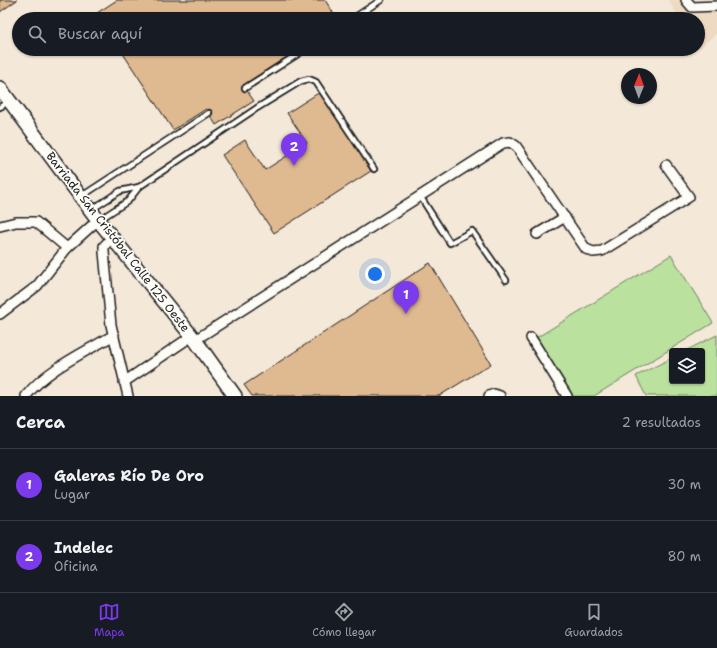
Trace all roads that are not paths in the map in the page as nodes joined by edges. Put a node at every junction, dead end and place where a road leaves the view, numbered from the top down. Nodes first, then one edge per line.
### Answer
1 (381, 0) edge
2 (686, 0) edge
3 (717, 6) edge
4 (363, 12) edge
5 (295, 56) edge
6 (0, 88) edge
7 (245, 88) dead end
8 (5, 104) edge
9 (209, 113) dead end
10 (666, 165) dead end
11 (374, 169) dead end
12 (139, 187) junction
13 (420, 196) junction
14 (81, 197) junction
15 (95, 215) junction
16 (565, 217) junction
17 (0, 226) edge
18 (537, 234) dead end
19 (112, 238) junction
20 (67, 248) junction
21 (506, 280) dead end
22 (0, 314) edge
23 (114, 335) junction
24 (193, 338) junction
25 (531, 338) dead end
26 (124, 382) junction
27 (26, 396) edge
28 (128, 396) edge
29 (236, 396) edge
30 (489, 396) edge
31 (500, 396) edge
32 (567, 396) edge

1 - 4 lane
2 - 3 street
5 - 7 lane
6 - 8 street, Barriada San Cristóbal Calle 125 Oeste
8 - 14 street, Barriada San Cristóbal Calle 125 Oeste
9 - 14 lane
10 - 16 street
11 - 12 lane
12 - 15 lane
12 - 15 lane
13 - 16 street
13 - 21 lane
13 - 24 street
14 - 15 street, Barriada San Cristóbal Calle 125 Oeste
15 - 19 street, Barriada San Cristóbal Calle 125 Oeste
15 - 20 street
16 - 18 street
17 - 20 street
19 - 23 street
19 - 24 street, Barriada San Cristóbal Calle 125 Oeste
20 - 22 street
23 - 26 street
23 - 27 street
24 - 26 street
24 - 29 street, Barriada San Cristóbal Calle 125 Oeste
25 - 32 street
26 - 28 street
30 - 31 street

